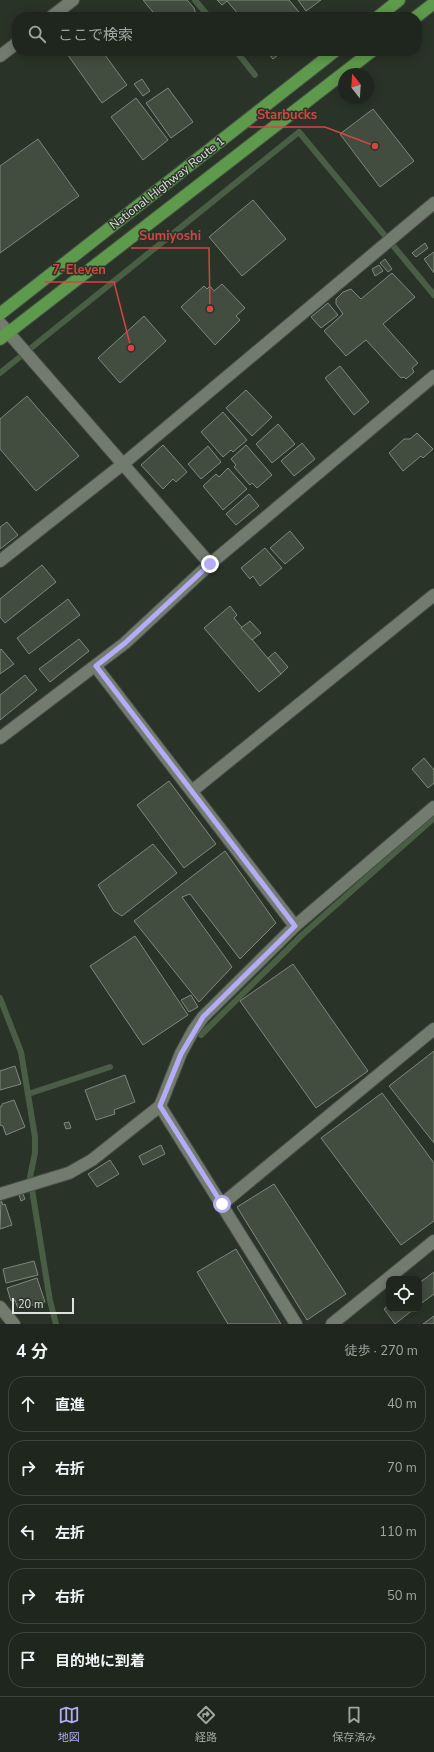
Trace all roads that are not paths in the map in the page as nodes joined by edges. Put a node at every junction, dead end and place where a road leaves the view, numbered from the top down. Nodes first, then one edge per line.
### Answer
1 (73, 0) edge
2 (399, 0) edge
3 (434, 3) edge
4 (57, 12) edge
5 (384, 12) edge
6 (422, 12) edge
7 (12, 47) edge
8 (0, 56) edge
9 (329, 56) edge
10 (366, 56) edge
11 (434, 204) edge
12 (0, 314) edge
13 (0, 323) edge
14 (4, 335) edge
15 (434, 376) edge
16 (123, 464) junction
17 (0, 561) edge
18 (210, 564) junction
19 (434, 595) edge
20 (96, 666) junction
21 (0, 738) edge
22 (192, 791) junction
23 (434, 807) edge
24 (295, 926) junction
25 (434, 1029) edge
26 (160, 1106) junction
27 (0, 1194) edge
28 (222, 1204) junction
29 (434, 1241) edge
30 (0, 1306) edge
31 (14, 1324) edge
32 (296, 1324) edge
33 (332, 1324) edge

1 - 4 street
2 - 5 highway
3 - 6 highway
7 - 8 street
9 - 12 highway, National Highway Route 1
10 - 14 highway, National Highway Route 1
11 - 16 street
13 - 14 street
14 - 16 street
15 - 18 street
16 - 17 street
16 - 18 street
18 - 20 street
19 - 22 street
20 - 21 street
20 - 22 street
22 - 24 street
23 - 24 street
24 - 26 street
25 - 28 street
26 - 27 street
26 - 28 street
28 - 32 street
29 - 33 street
30 - 31 street

